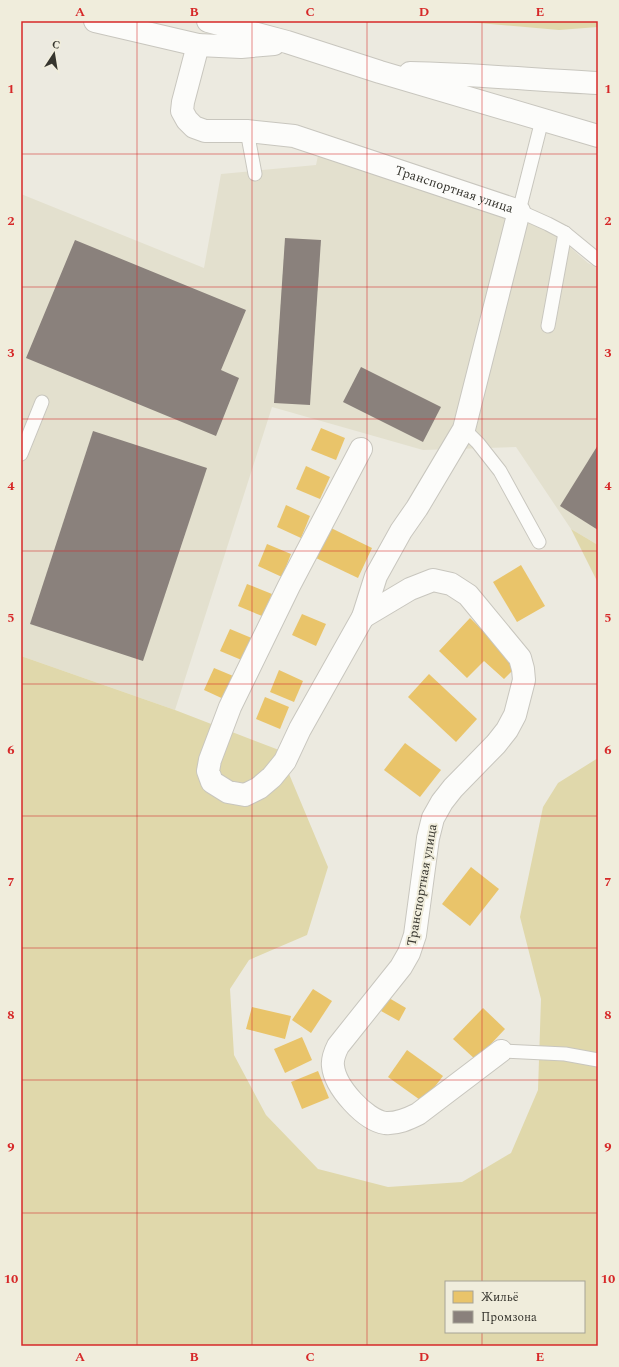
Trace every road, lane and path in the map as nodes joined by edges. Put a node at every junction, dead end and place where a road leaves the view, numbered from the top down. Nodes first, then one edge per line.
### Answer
1 (95, 21) edge
2 (208, 21) edge
3 (239, 21) edge
4 (287, 42) junction
5 (198, 45) junction
6 (380, 72) junction
7 (598, 83) edge
8 (542, 120) junction
9 (247, 131) junction
10 (598, 136) edge
11 (255, 174) dead end
12 (519, 211) junction
13 (565, 233) junction
14 (598, 260) edge
15 (548, 326) dead end
16 (42, 402) dead end
17 (464, 429) junction
18 (361, 449) dead end
19 (21, 454) edge
20 (538, 542) dead end
21 (363, 617) junction
22 (501, 1051) joint
23 (598, 1060) edge

1 - 5 street
2 - 4 street
3 - 4 street
4 - 5 street
4 - 6 street
5 - 9 street, Транспортная улица
6 - 7 street
6 - 8 street
8 - 10 street
8 - 12 lane
9 - 11 lane
9 - 12 street, Транспортная улица
12 - 13 lane
12 - 17 street, Транспортная улица
13 - 14 lane
13 - 15 lane
16 - 19 lane
17 - 20 lane
17 - 21 street, Транспортная улица
18 - 21 street, Транспортная улица
21 - 22 street, Транспортная улица
22 - 23 lane

